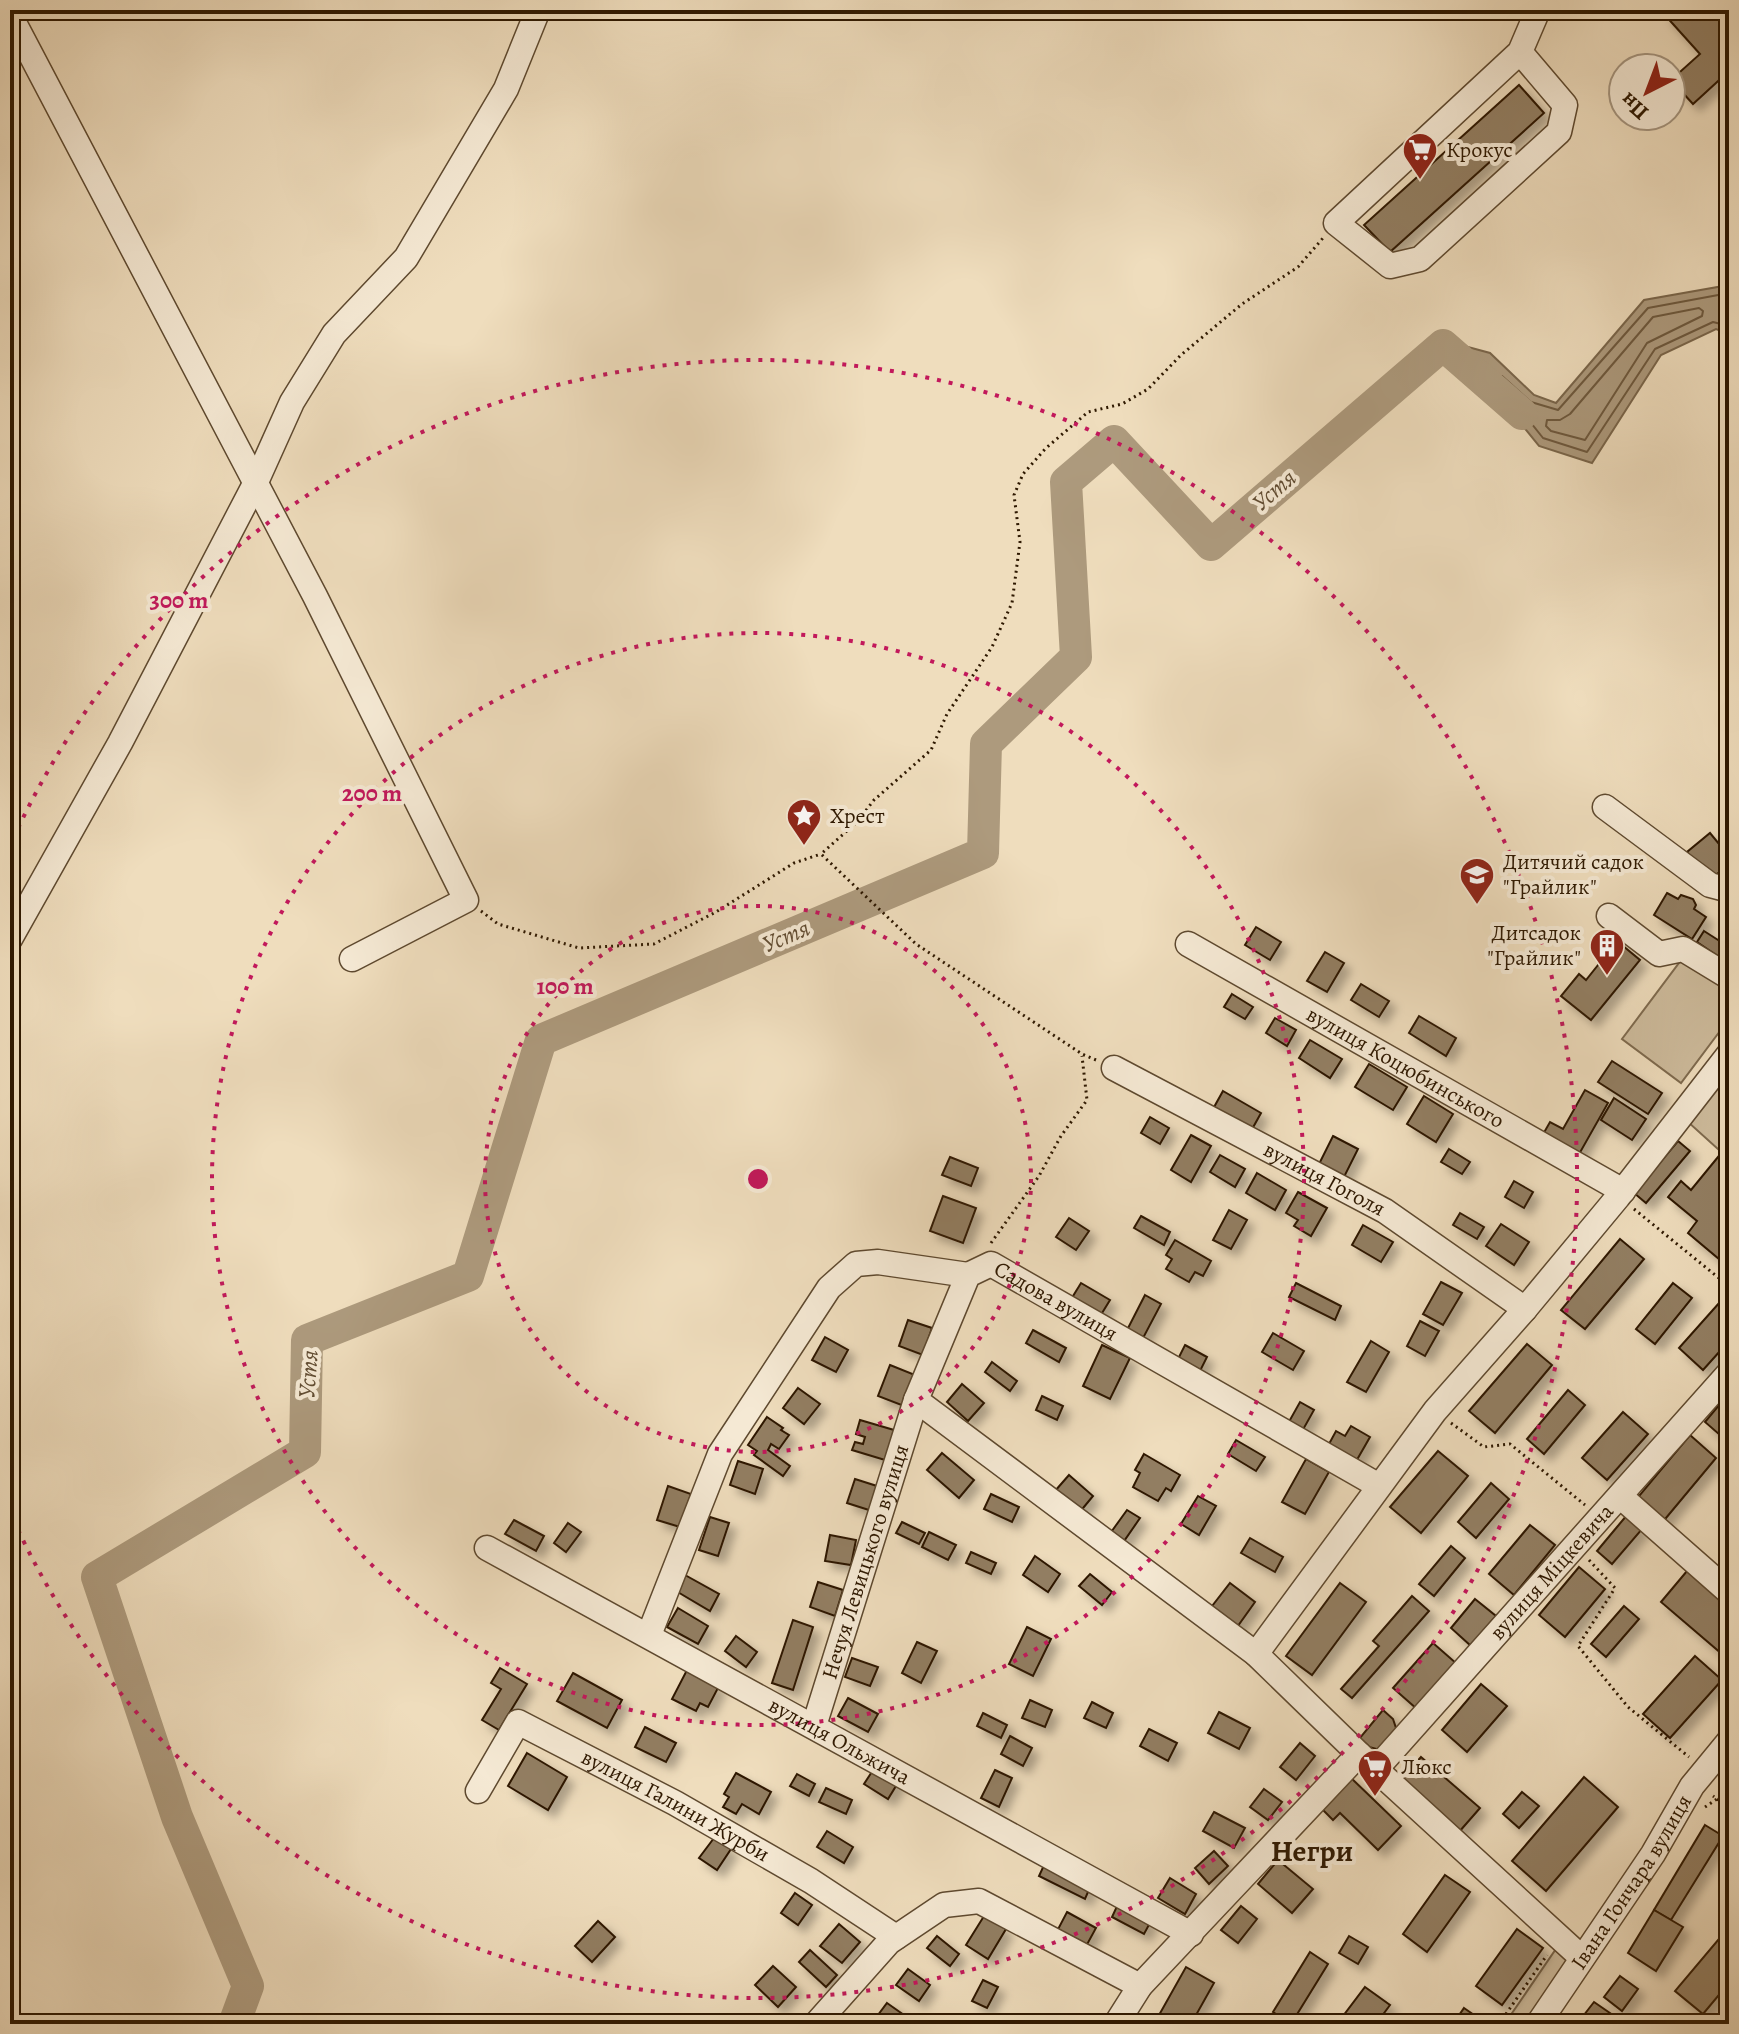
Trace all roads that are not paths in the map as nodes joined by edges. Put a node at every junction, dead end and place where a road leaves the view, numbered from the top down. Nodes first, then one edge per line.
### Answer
1 (538, 10) edge
2 (1538, 10) edge
3 (10, 15) edge
4 (1520, 52) junction
5 (256, 482) junction
6 (1605, 807) dead end
7 (1729, 890) edge
8 (1609, 916) dead end
9 (10, 939) edge
10 (1188, 944) dead end
11 (352, 959) dead end
12 (1729, 977) edge
13 (1729, 1054) edge
14 (1114, 1068) road end
15 (1621, 1194) junction
16 (968, 1275) junction
17 (1525, 1309) junction
18 (1729, 1373) edge
19 (916, 1400) junction
20 (1379, 1486) junction
21 (1620, 1496) junction
22 (487, 1548) dead end
23 (1729, 1592) edge
24 (649, 1635) junction
25 (1256, 1654) junction
26 (814, 1726) junction
27 (1729, 1741) edge
28 (1367, 1762) junction
29 (478, 1791) dead end
30 (1191, 1934) junction
31 (896, 1937) junction
32 (1582, 1958) junction
33 (1140, 1986) junction
34 (816, 2024) edge
35 (1116, 2024) edge
36 (1538, 2024) edge

1 - 5 street
2 - 4 street
3 - 5 street
4 - 4 street
5 - 9 street
5 - 11 street
6 - 7 street
8 - 12 street
10 - 15 street, вулиця Коцюбинського
13 - 15 street
14 - 17 street, вулиця Гоголя
15 - 17 street
16 - 19 street, Садова вулиця
16 - 20 street, Садова вулиця
16 - 24 street
17 - 20 street
18 - 21 street, вулиця Міцкевича
19 - 25 street
19 - 26 street, Нечуя Левицького вулиця
20 - 25 street
21 - 23 street
21 - 28 street, вулиця Міцкевича
22 - 24 street, вулиця Ольжича
24 - 26 street, вулиця Ольжича
25 - 28 street
26 - 30 street, вулиця Ольжича
27 - 32 street, Івана Гончара вулиця
28 - 30 street, вулиця Міцкевича
28 - 32 street
29 - 31 street, вулиця Галини Журби
30 - 33 street, вулиця Міцкевича
31 - 33 street
31 - 34 street
32 - 36 street, Івана Гончара вулиця
33 - 35 street, вулиця Міцкевича

